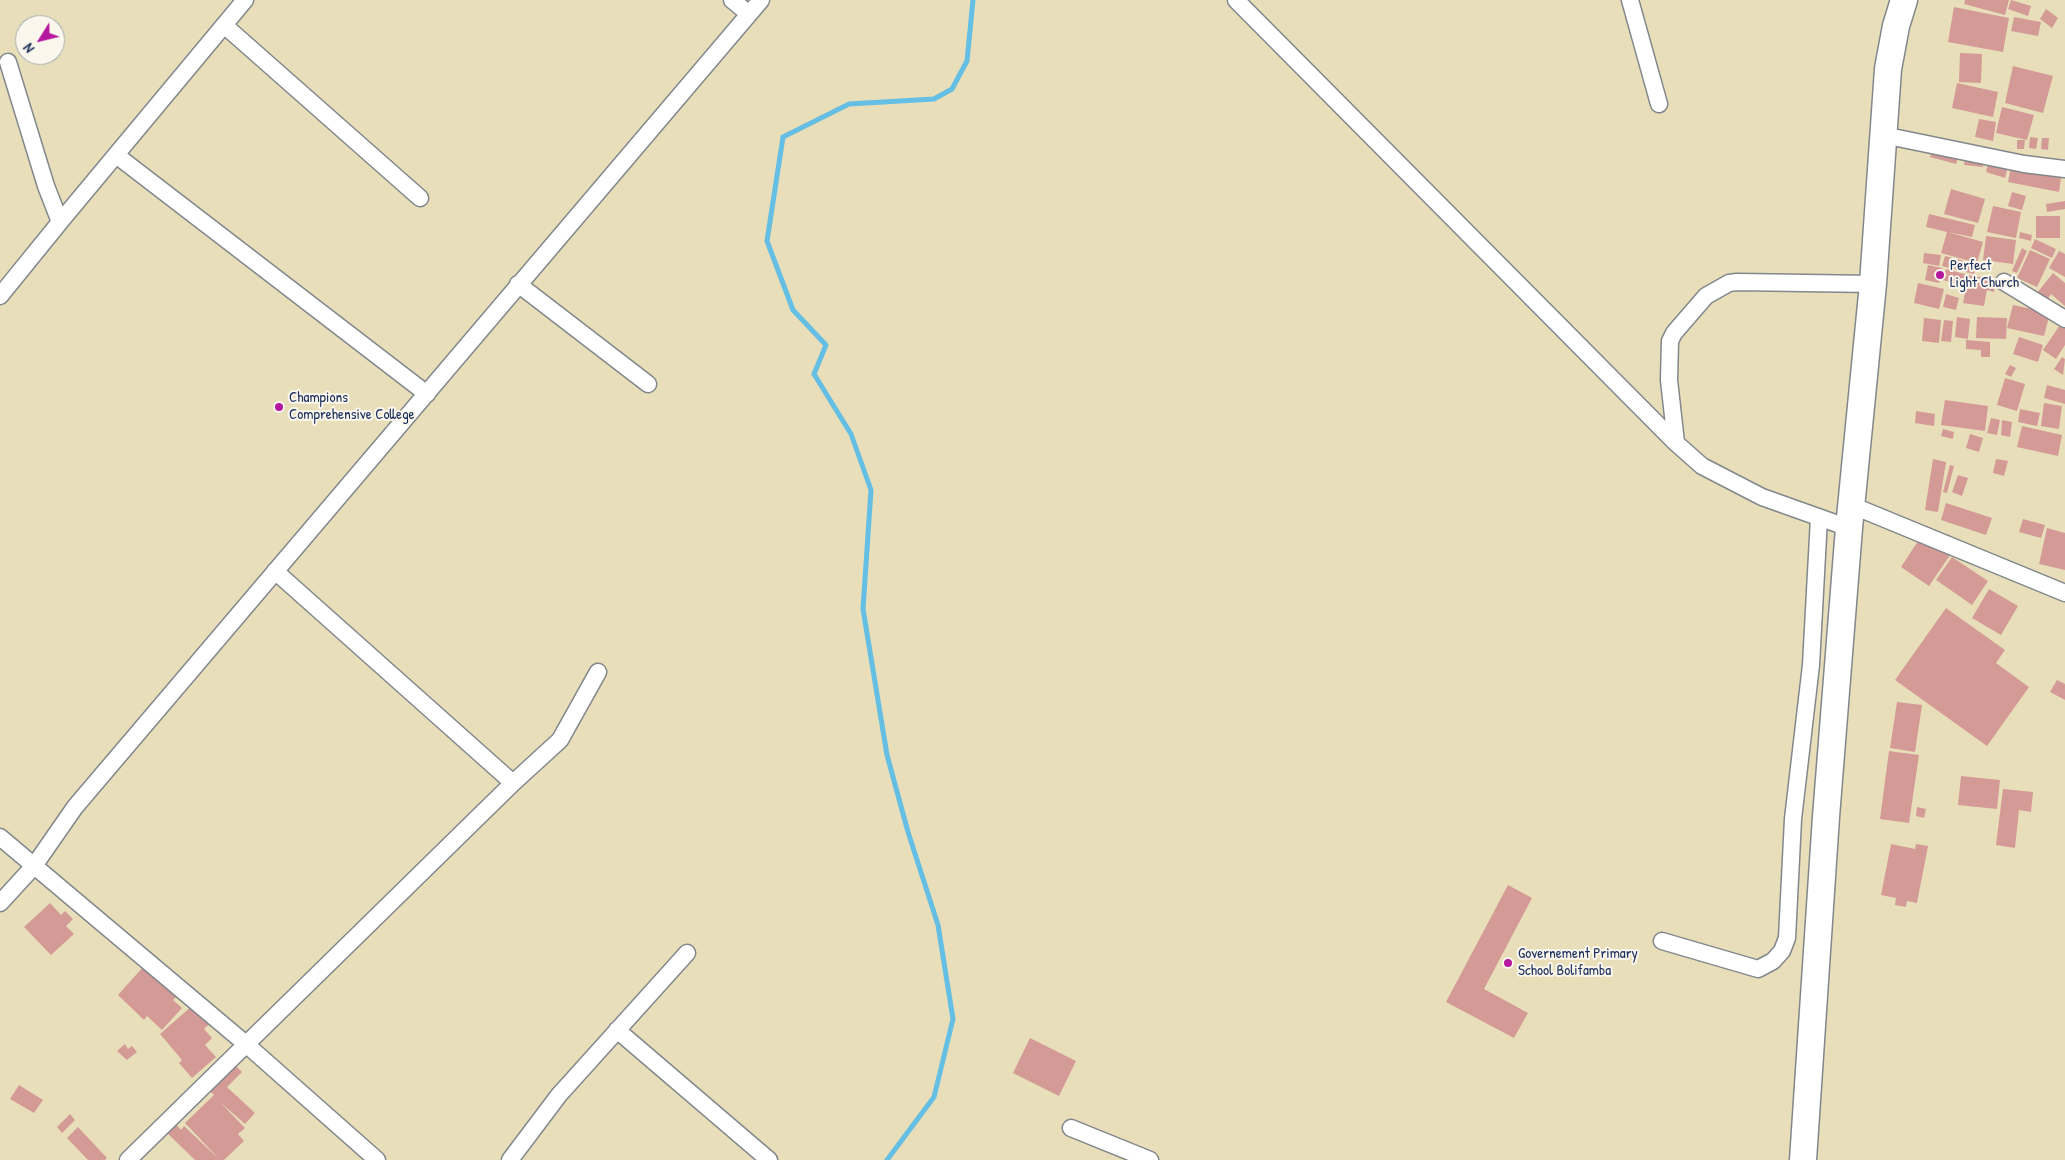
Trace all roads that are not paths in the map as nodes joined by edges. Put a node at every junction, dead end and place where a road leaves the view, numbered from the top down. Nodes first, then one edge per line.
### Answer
1 (245, 0) edge
2 (732, 0) edge
3 (761, 0) edge
4 (1236, 0) edge
5 (1630, 0) edge
6 (1904, 0) edge
7 (749, 14) junction
8 (224, 25) junction
9 (8, 62) dead end
10 (1659, 104) dead end
11 (1883, 135) junction
12 (116, 155) junction
13 (2065, 169) edge
14 (420, 198) dead end
15 (60, 222) junction
16 (2004, 282) dead end
17 (518, 284) junction
18 (1873, 284) junction
19 (0, 296) edge
20 (2065, 319) edge
21 (648, 384) dead end
22 (427, 394) junction
23 (1676, 443) junction
24 (1850, 517) junction
25 (1819, 518) junction
26 (275, 571) junction
27 (2065, 593) edge
28 (598, 672) dead end
29 (513, 782) junction
30 (0, 837) edge
31 (34, 866) junction
32 (0, 903) edge
33 (1662, 941) dead end
34 (687, 953) dead end
35 (618, 1030) junction
36 (247, 1045) junction
37 (1071, 1128) dead end
38 (128, 1160) edge
39 (377, 1160) edge
40 (510, 1160) edge
41 (769, 1160) edge
42 (1150, 1160) edge
43 (1803, 1160) edge

1 - 8 street
2 - 7 street
3 - 7 street
4 - 23 street
5 - 10 street
6 - 11 highway
7 - 17 street
8 - 12 street
8 - 14 street
9 - 15 street
11 - 13 street
11 - 18 highway
12 - 15 street
12 - 22 street
15 - 19 street
16 - 20 street
17 - 21 street
17 - 22 street
18 - 23 street
18 - 24 highway
22 - 26 street
23 - 25 street
24 - 25 street
24 - 27 street
24 - 43 highway
25 - 33 street
26 - 29 street
26 - 31 street
28 - 29 street
29 - 36 street
30 - 31 street
31 - 32 street
31 - 36 street
34 - 35 street
35 - 40 street
35 - 41 street
36 - 38 street
36 - 39 street
37 - 42 street

